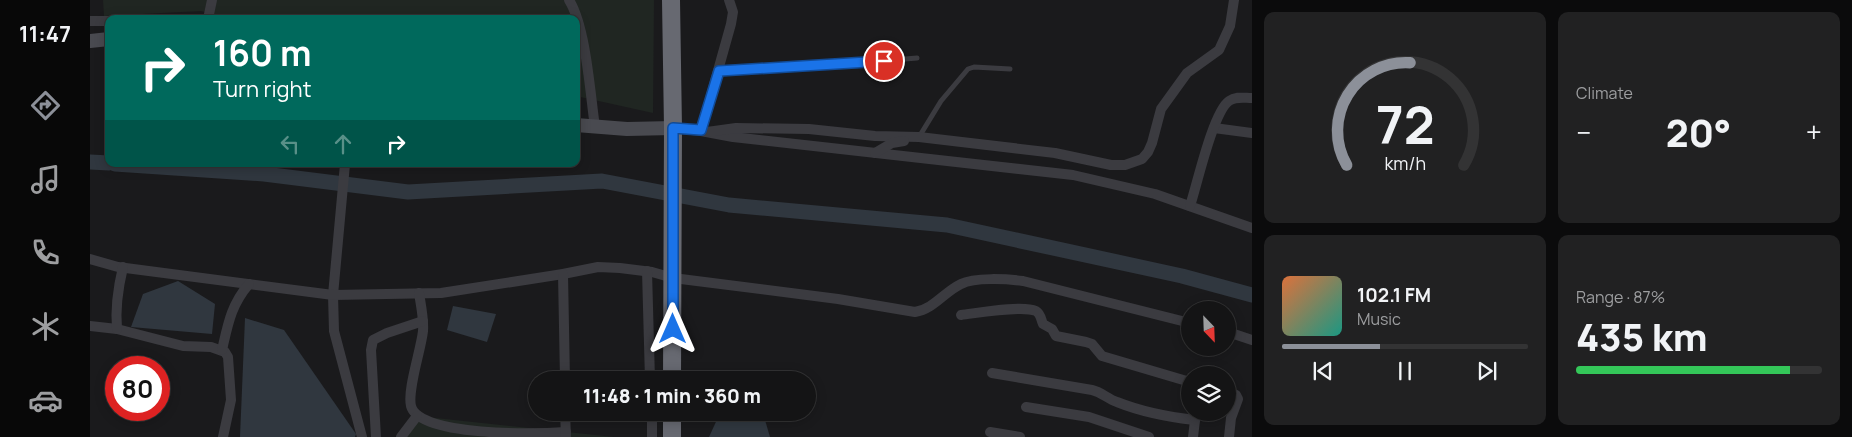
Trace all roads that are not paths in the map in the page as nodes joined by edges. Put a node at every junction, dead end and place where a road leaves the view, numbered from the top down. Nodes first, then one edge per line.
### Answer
1 (212, 0) edge
2 (569, 0) edge
3 (671, 0) edge
4 (729, 0) edge
5 (1234, 0) edge
6 (209, 15) edge
7 (577, 15) edge
8 (90, 21) edge
9 (105, 21) edge
10 (580, 32) edge
11 (105, 40) edge
12 (90, 41) edge
13 (917, 58) dead end
14 (1010, 69) dead end
15 (719, 71) junction
16 (1252, 98) edge
17 (580, 125) edge
18 (595, 126) junction
19 (1214, 128) junction
20 (704, 131) junction
21 (1252, 133) edge
22 (673, 134) junction
23 (922, 137) junction
24 (874, 153) junction
25 (345, 167) edge
26 (1190, 206) junction
27 (1252, 228) edge
28 (90, 259) edge
29 (123, 267) junction
30 (646, 271) junction
31 (563, 274) junction
32 (673, 278) junction
33 (249, 284) junction
34 (419, 294) junction
35 (333, 295) junction
36 (962, 315) dead end
37 (1181, 320) edge
38 (423, 321) junction
39 (90, 326) edge
40 (118, 329) junction
41 (1236, 335) edge
42 (1252, 340) edge
43 (222, 350) junction
44 (565, 371) edge
45 (650, 371) edge
46 (672, 371) edge
47 (992, 373) dead end
48 (1181, 379) edge
49 (1026, 407) dead end
50 (417, 416) junction
51 (1181, 417) edge
52 (565, 421) edge
53 (652, 421) edge
54 (672, 421) edge
55 (1195, 421) edge
56 (1231, 421) edge
57 (990, 432) dead end
58 (566, 434) edge
59 (223, 437) edge
60 (362, 437) edge
61 (376, 437) edge
62 (401, 437) edge
63 (652, 437) edge
64 (672, 437) edge
65 (1020, 437) edge
66 (1149, 437) edge
67 (1193, 437) edge
68 (1229, 437) edge

1 - 6 street
2 - 7 street
3 - 22 highway
4 - 15 street
5 - 23 street
8 - 9 street
10 - 18 street
11 - 12 street
13 - 15 lane
14 - 23 lane
15 - 20 street
16 - 19 street
17 - 18 street
18 - 22 street
19 - 21 street
19 - 26 street
20 - 22 street
20 - 23 street
20 - 24 street
22 - 32 highway
23 - 24 street
24 - 26 street
25 - 35 street
26 - 27 street
28 - 29 street
29 - 33 street
29 - 40 street
30 - 31 street
30 - 32 street
30 - 45 street
31 - 34 street
31 - 44 street
32 - 37 street
32 - 46 highway
33 - 35 street
33 - 43 street
34 - 35 street
34 - 38 street
35 - 60 street
36 - 48 street
38 - 50 street
38 - 61 street
39 - 40 street
40 - 43 street
41 - 42 street
43 - 59 street
47 - 51 street
49 - 66 street
50 - 58 street
50 - 62 street
52 - 58 street
53 - 63 street
54 - 64 highway
55 - 67 street
56 - 68 street
57 - 65 street

